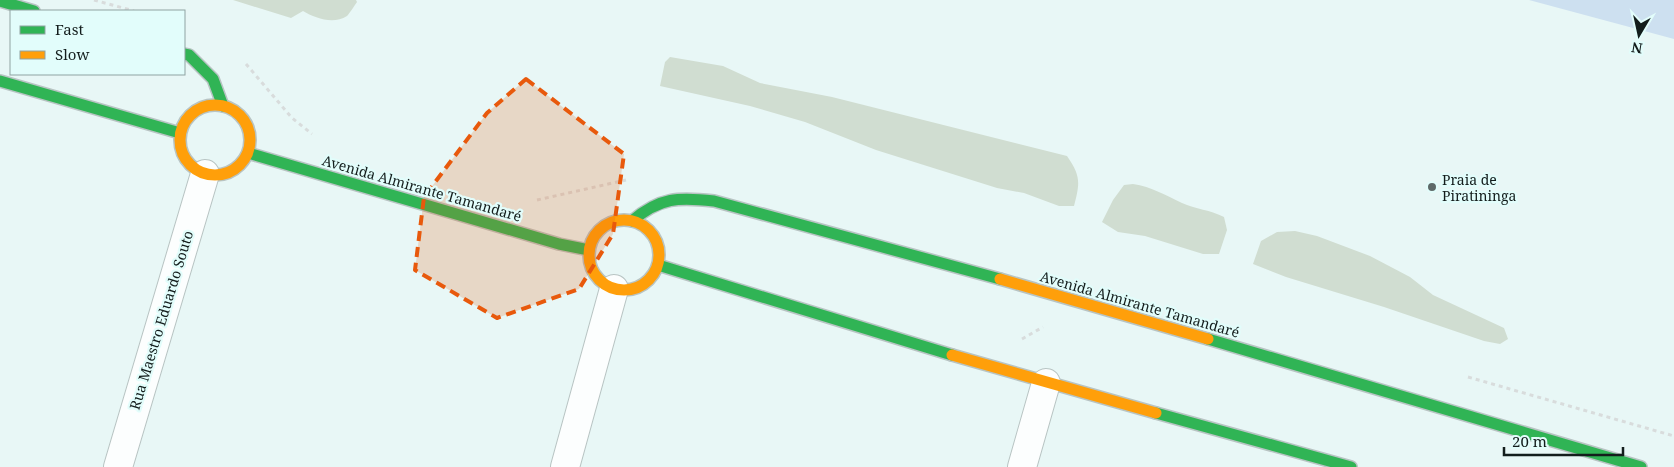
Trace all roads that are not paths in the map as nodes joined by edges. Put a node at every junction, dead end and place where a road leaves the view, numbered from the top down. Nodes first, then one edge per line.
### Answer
1 (0, 2) edge
2 (30, 10) edge
3 (185, 54) edge
4 (0, 81) edge
5 (223, 106) junction
6 (180, 133) junction
7 (248, 153) junction
8 (205, 174) junction
9 (632, 221) junction
10 (589, 250) junction
11 (658, 265) junction
12 (614, 289) junction
13 (1046, 383) junction
14 (118, 467) edge
15 (565, 467) edge
16 (1022, 467) edge
17 (1351, 467) edge
18 (1641, 467) edge

1 - 2 street
3 - 5 street
4 - 6 street
5 - 6 street
5 - 7 street
6 - 8 street
7 - 8 street
7 - 10 street, Avenida Almirante Tamandaré
8 - 14 street, Rua Maestro Eduardo Souto
9 - 10 street
9 - 11 street
9 - 18 street, Avenida Almirante Tamandaré
10 - 12 street
11 - 12 street
11 - 13 street
12 - 15 street
13 - 16 street
13 - 17 street

